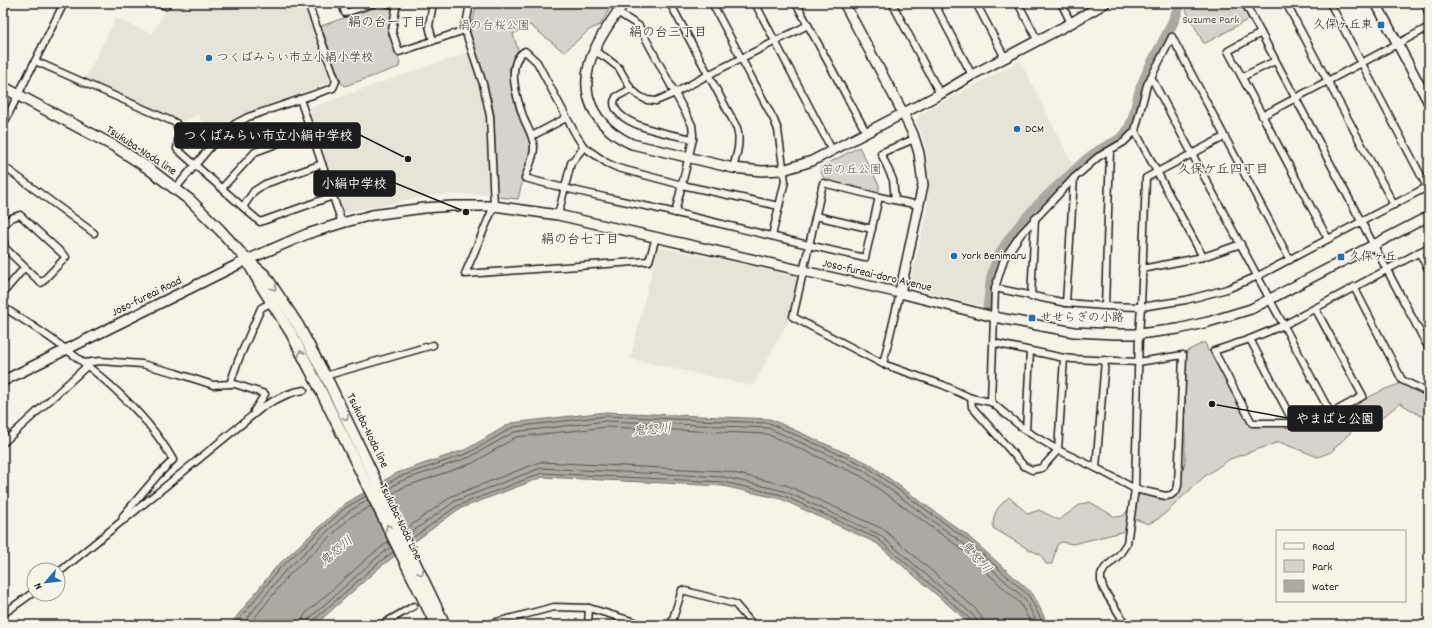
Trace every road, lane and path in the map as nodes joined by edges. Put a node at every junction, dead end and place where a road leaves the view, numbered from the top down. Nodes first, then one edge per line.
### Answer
1 (64, 3) edge
2 (157, 3) edge
3 (167, 3) edge
4 (308, 3) edge
5 (342, 3) edge
6 (374, 3) edge
7 (386, 3) edge
8 (433, 3) edge
9 (470, 3) edge
10 (624, 3) edge
11 (670, 3) edge
12 (712, 3) edge
13 (755, 3) edge
14 (796, 3) edge
15 (844, 3) edge
16 (892, 3) edge
17 (934, 3) edge
18 (976, 3) edge
19 (1018, 3) edge
20 (1061, 3) edge
21 (1245, 3) edge
22 (1286, 3) edge
23 (1330, 3) edge
24 (1376, 3) edge
25 (1424, 3) edge
26 (396, 4) edge
27 (1103, 4) edge
28 (617, 12) junction
29 (1429, 14) edge
30 (1071, 23) junction
31 (808, 24) junction
32 (1429, 27) edge
33 (465, 30) junction
34 (1260, 33) junction
35 (433, 41) junction
36 (1038, 41) junction
37 (775, 42) junction
38 (1398, 44) junction
39 (594, 51) junction
40 (741, 58) junction
41 (1005, 58) junction
42 (1275, 60) junction
43 (35, 61) junction
44 (1361, 63) junction
45 (708, 75) junction
46 (972, 76) junction
47 (1151, 77) junction
48 (1242, 77) junction
49 (1328, 82) junction
50 (3, 87) edge
51 (631, 89) junction
52 (675, 93) junction
53 (940, 94) junction
54 (18, 96) junction
55 (300, 99) junction
56 (1295, 99) junction
57 (1429, 103) edge
58 (903, 112) junction
59 (1262, 116) junction
60 (566, 118) junction
61 (3, 125) edge
62 (311, 131) junction
63 (1135, 131) junction
64 (866, 132) junction
65 (532, 136) junction
66 (1224, 137) junction
67 (692, 139) junction
68 (914, 139) junction
69 (584, 147) junction
70 (832, 150) junction
71 (1110, 151) junction
72 (1192, 153) junction
73 (689, 157) junction
74 (322, 164) junction
75 (195, 165) junction
76 (3, 166) edge
77 (733, 168) junction
78 (783, 170) junction
79 (1157, 172) junction
80 (1074, 178) junction
81 (682, 185) junction
82 (222, 188) junction
83 (175, 189) junction
84 (564, 189) junction
85 (333, 196) junction
86 (879, 197) junction
87 (894, 200) junction
88 (919, 205) junction
89 (1394, 205) junction
90 (494, 206) junction
91 (779, 206) junction
92 (243, 207) junction
93 (674, 212) junction
94 (558, 215) junction
95 (816, 216) junction
96 (1429, 216) edge
97 (1035, 219) junction
98 (1361, 222) junction
99 (342, 223) junction
100 (3, 226) edge
101 (872, 229) junction
102 (94, 233) dead end
103 (772, 236) junction
104 (656, 237) junction
105 (3, 238) edge
106 (1328, 239) junction
107 (1240, 244) junction
108 (809, 246) junction
109 (1374, 246) junction
110 (1429, 247) edge
111 (1419, 252) junction
112 (1203, 257) junction
113 (247, 260) junction
114 (1290, 260) junction
115 (24, 268) junction
116 (1142, 269) junction
117 (1386, 270) junction
118 (804, 271) junction
119 (1429, 271) edge
120 (1258, 276) junction
121 (1354, 287) junction
122 (995, 288) junction
123 (3, 293) edge
124 (900, 293) junction
125 (1031, 297) junction
126 (1270, 300) junction
127 (272, 302) junction
128 (1066, 303) junction
129 (1104, 306) junction
130 (3, 307) edge
131 (1141, 307) junction
132 (1316, 308) junction
133 (994, 317) junction
134 (1284, 325) junction
135 (1139, 334) junction
136 (1250, 339) junction
137 (994, 343) junction
138 (432, 345) dead end
139 (66, 350) junction
140 (1429, 350) edge
141 (1030, 351) junction
142 (1064, 358) junction
143 (1105, 360) junction
144 (1138, 362) junction
145 (86, 364) junction
146 (883, 364) junction
147 (3, 381) edge
148 (324, 382) junction
149 (230, 384) junction
150 (304, 390) dead end
151 (1429, 393) edge
152 (971, 398) junction
153 (991, 402) junction
154 (1331, 414) junction
155 (251, 416) junction
156 (1292, 422) junction
157 (1026, 431) junction
158 (3, 443) edge
159 (1058, 450) junction
160 (1096, 468) junction
161 (1135, 489) junction
162 (122, 521) junction
163 (66, 566) edge
164 (26, 598) edge
165 (428, 598) junction
166 (414, 606) dead end
167 (589, 608) junction
168 (3, 614) edge
169 (381, 625) edge
170 (436, 625) edge
171 (445, 625) edge
172 (485, 625) edge
173 (588, 625) edge
174 (645, 625) edge
175 (671, 625) edge
176 (753, 625) edge
177 (1126, 625) edge
178 (1392, 625) edge
179 (1420, 625) edge

1 - 43 street
2 - 3 street
4 - 55 street
5 - 6 street
7 - 26 street
8 - 35 street
9 - 33 street
10 - 28 street
11 - 45 street
12 - 40 street
13 - 37 street
14 - 31 street
15 - 58 street
16 - 53 street
17 - 46 street
18 - 41 street
19 - 36 street
20 - 30 street
21 - 34 street
22 - 49 street
23 - 44 street
24 - 38 street
25 - 29 street
26 - 35 street
27 - 30 street
28 - 39 street
28 - 52 street
30 - 36 street
31 - 37 street
31 - 64 street
32 - 38 street
33 - 35 street
33 - 90 street
34 - 42 street
34 - 48 street
36 - 41 street
37 - 40 street
37 - 70 street
38 - 44 street
38 - 57 street
39 - 51 street
39 - 73 street
40 - 45 street
40 - 78 street
41 - 46 street
42 - 48 street
42 - 56 street
43 - 54 street
43 - 75 street
44 - 49 street
44 - 89 street
45 - 52 street
45 - 77 street
46 - 53 street
47 - 63 street
47 - 66 street
47 - 72 street
48 - 59 street
49 - 56 street
49 - 89 street
50 - 54 main road, Tsukuba-Noda line
51 - 52 street
51 - 67 street
52 - 67 street
53 - 58 street
54 - 61 street
54 - 83 main road, Tsukuba-Noda line
55 - 62 street
55 - 75 street
56 - 59 street
56 - 98 street
58 - 64 street
58 - 68 street
59 - 106 street
60 - 65 street
60 - 65 street
60 - 69 street
62 - 74 street
62 - 82 street
63 - 71 street
63 - 79 street
64 - 70 street
65 - 84 street
66 - 72 street
66 - 114 street
67 - 73 street
68 - 87 street
68 - 88 street
69 - 81 street
69 - 84 street
70 - 78 street
71 - 80 street
71 - 129 street
72 - 79 street
72 - 107 street
73 - 77 street
73 - 81 street
74 - 85 street
74 - 92 street
75 - 82 street
75 - 83 street
76 - 102 street
77 - 78 street
78 - 91 street
79 - 112 street
79 - 116 street
80 - 97 street
80 - 128 street
81 - 91 street
81 - 93 street
82 - 92 street
83 - 113 main road, Tsukuba-Noda line
84 - 93 street
84 - 94 street
85 - 92 street
85 - 99 street
86 - 87 street
86 - 95 street
86 - 101 street
87 - 88 street
88 - 124 street
89 - 98 street
90 - 94 street, Joso-fureai-doro Avenue
90 - 99 street, Joso-fureai-doro Avenue
90 - 104 street
91 - 103 street
93 - 103 street
94 - 104 street, Joso-fureai-doro Avenue
95 - 101 street
95 - 108 street
96 - 109 street, Joso-fureai-doro Avenue
97 - 122 street
97 - 125 street
98 - 106 street
98 - 109 street
99 - 113 street, Joso-fureai Road
100 - 115 street
101 - 108 street
103 - 108 street
104 - 118 street, Joso-fureai-doro Avenue
105 - 115 street
106 - 114 street
107 - 112 street
107 - 120 street
108 - 118 street
109 - 117 street
109 - 126 street, Joso-fureai-doro Avenue
110 - 111 street
111 - 117 street
111 - 119 street
112 - 116 street
113 - 127 main road, Tsukuba-Noda line
113 - 139 street, Joso-fureai Road
113 -> 148 main road, Tsukuba-Noda line
114 - 120 street
115 - 123 street
116 - 131 street
117 - 121 street
117 - 140 street
118 - 124 street, Joso-fureai-doro Avenue
118 - 146 street
120 - 126 street
120 - 131 street
121 - 132 street
121 - 151 street
122 - 125 street
122 - 133 street
124 - 133 street, Joso-fureai-doro Avenue
124 - 146 street
125 - 128 street
126 - 134 street
126 - 135 street, Joso-fureai-doro Avenue
148 -> 127 main road, Tsukuba-Noda line
127 - 149 street
128 - 129 street
129 - 131 street
130 - 139 street
131 - 135 street
132 - 134 street
132 - 154 street
133 - 135 street, Joso-fureai-doro Avenue
133 - 137 street
134 - 136 street
134 - 154 street
135 - 144 street
136 - 156 street
136 - 156 street
137 - 141 street
137 - 153 street
138 - 148 street
139 - 145 street
139 - 147 street, Joso-fureai Road
141 - 142 street
141 - 157 street
142 - 143 street
142 - 159 street
143 - 144 street
143 - 160 street
144 - 161 street
144 - 161 street
145 - 149 street
145 - 158 street
145 - 162 street
146 - 152 street
148 - 165 main road, Tsukuba-Noda Line
149 - 155 street
150 - 155 street
152 - 153 street
152 - 159 street
153 - 157 street
154 - 156 street
155 - 162 street
157 - 159 street
159 - 160 street
160 - 161 street
161 - 177 street
162 - 163 street
164 - 168 street
165 - 170 main road, Tsukuba-Noda Line
165 - 171 main road
166 - 169 street
167 - 172 street
167 - 173 street
167 - 174 street
175 - 176 street
178 - 179 street

